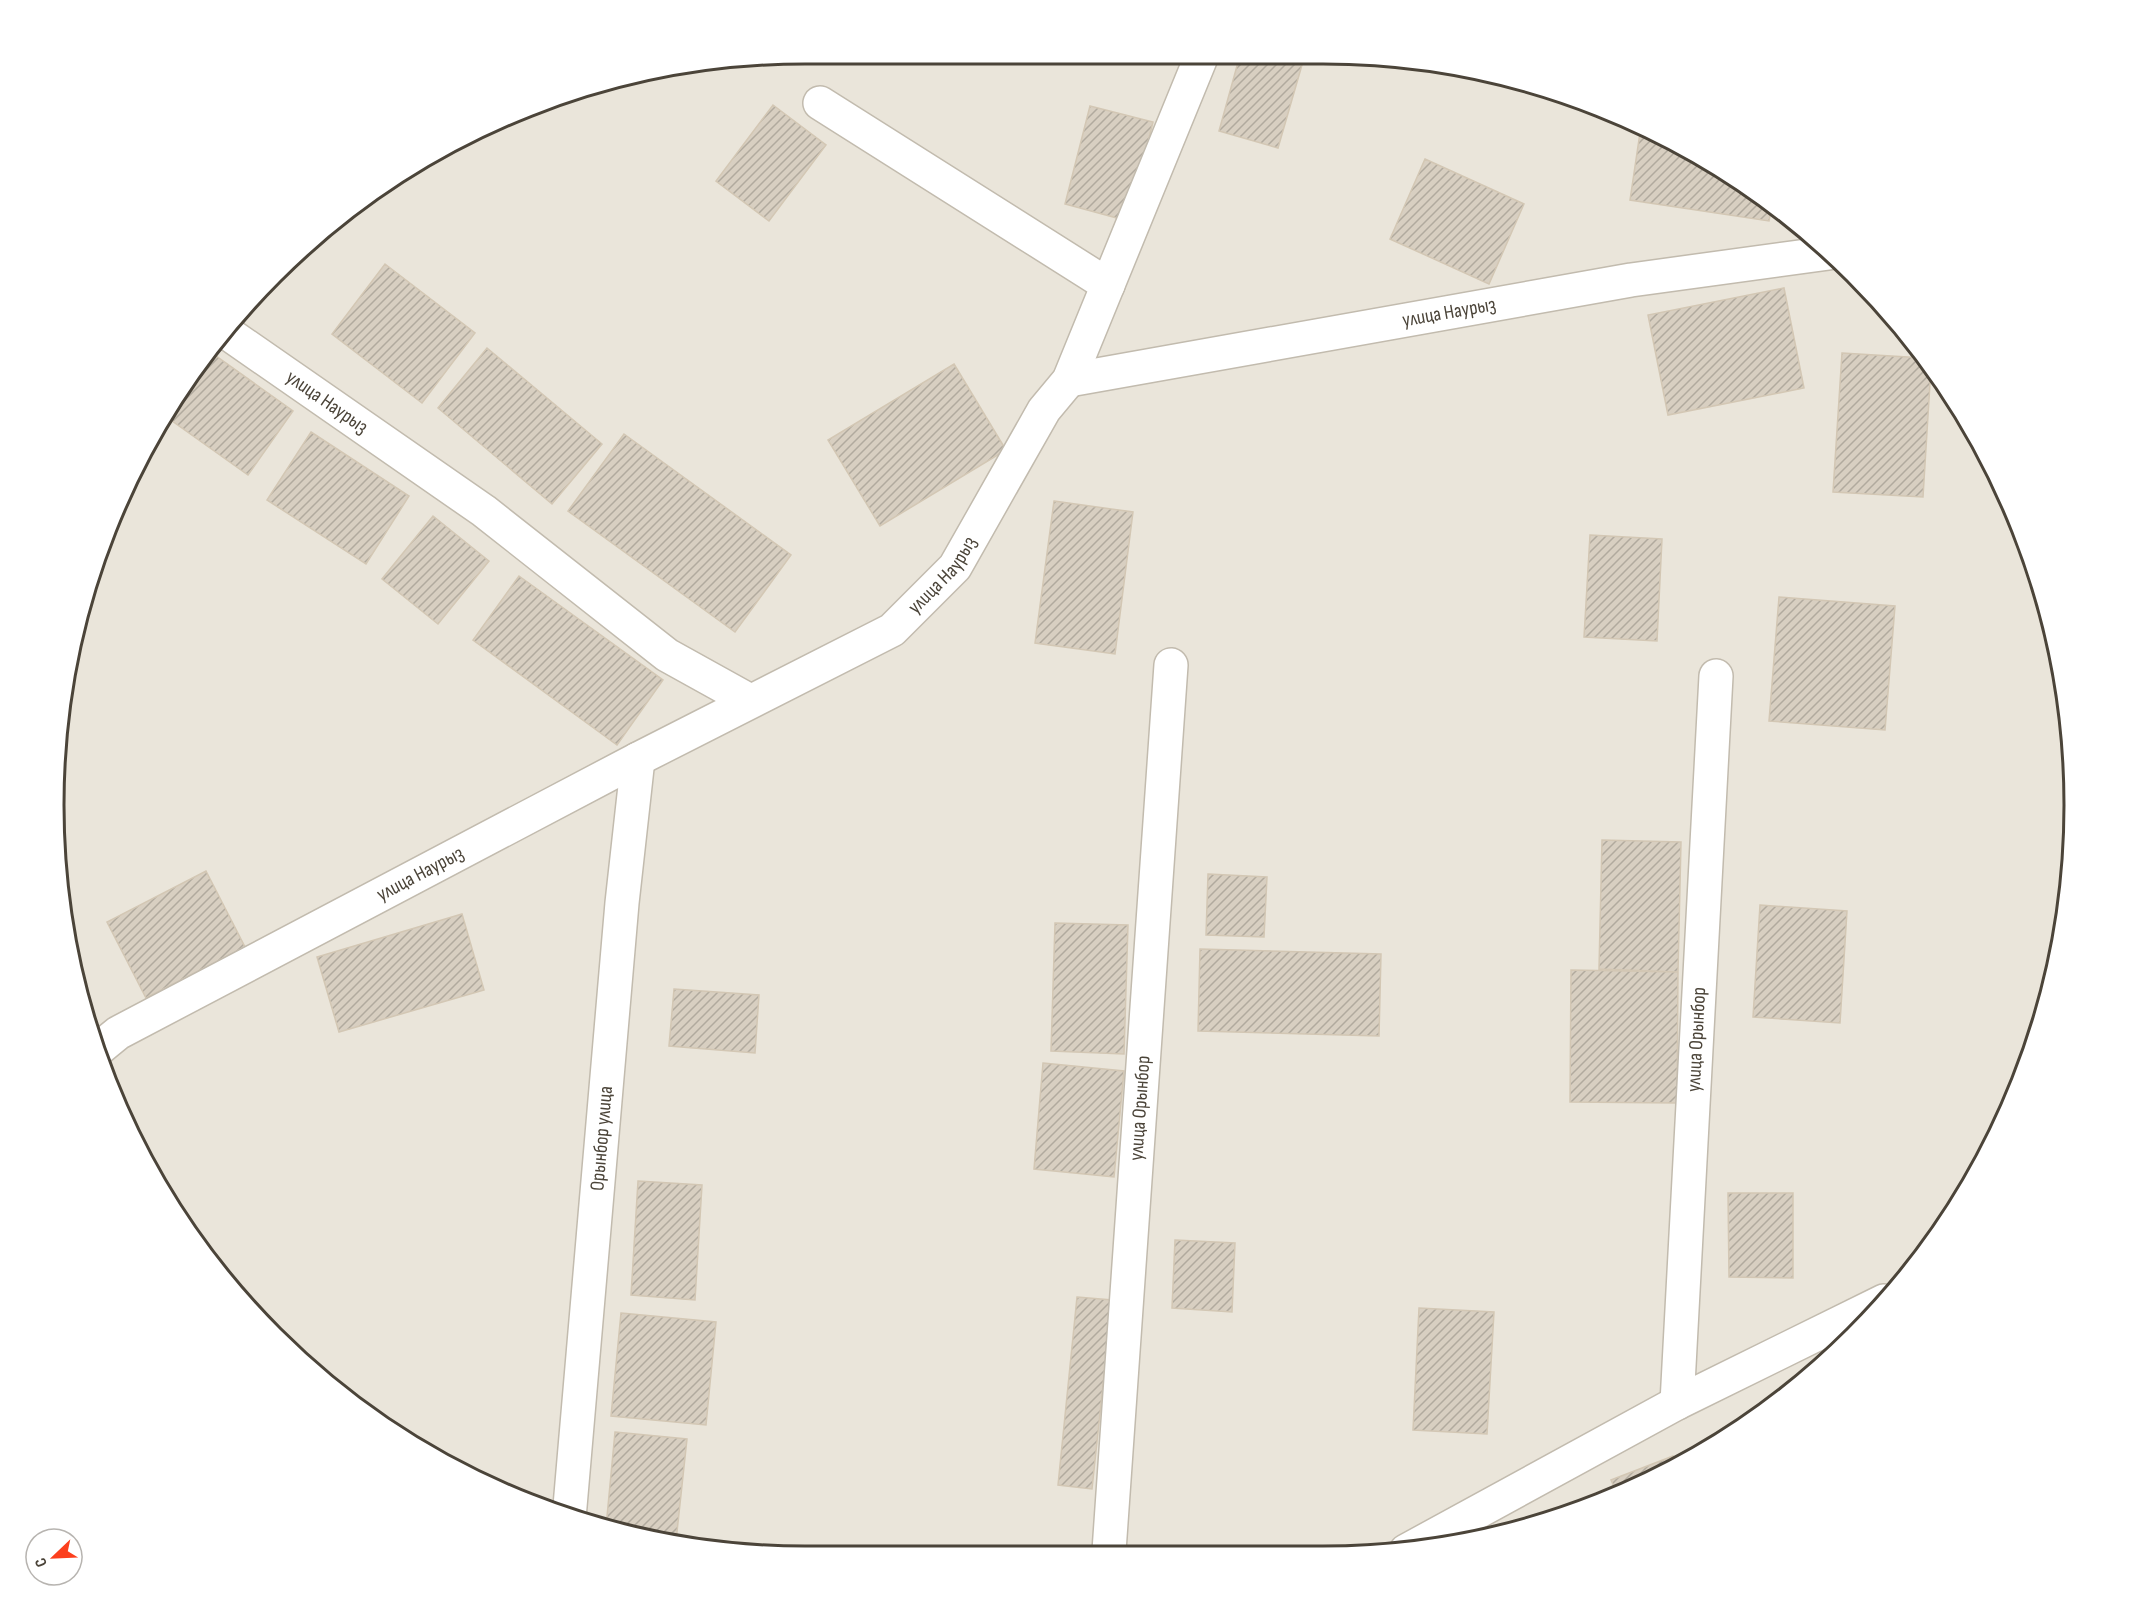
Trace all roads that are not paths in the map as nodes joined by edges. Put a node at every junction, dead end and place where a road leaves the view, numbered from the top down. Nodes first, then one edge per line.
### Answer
1 (1198, 64) edge
2 (820, 103) dead end
3 (1819, 254) edge
4 (1108, 285) junction
5 (232, 336) edge
6 (1069, 380) junction
7 (1171, 665) dead end
8 (1716, 676) dead end
9 (750, 701) junction
10 (638, 759) junction
11 (104, 1044) edge
12 (1842, 1334) edge
13 (1677, 1403) junction
14 (569, 1508) edge
15 (1429, 1539) edge
16 (1109, 1546) edge

1 - 4 street, улица Наурыз
2 - 4 street
3 - 6 street, улица Наурыз
4 - 6 street, улица Наурыз
5 - 9 street, улица Наурыз
6 - 9 street, улица Наурыз
7 - 16 street, улица Орынбор
8 - 13 street, улица Орынбор
9 - 10 street, улица Наурыз
10 - 11 street, улица Наурыз
10 - 14 street, Орынбор улица
12 - 13 street
13 - 15 street

